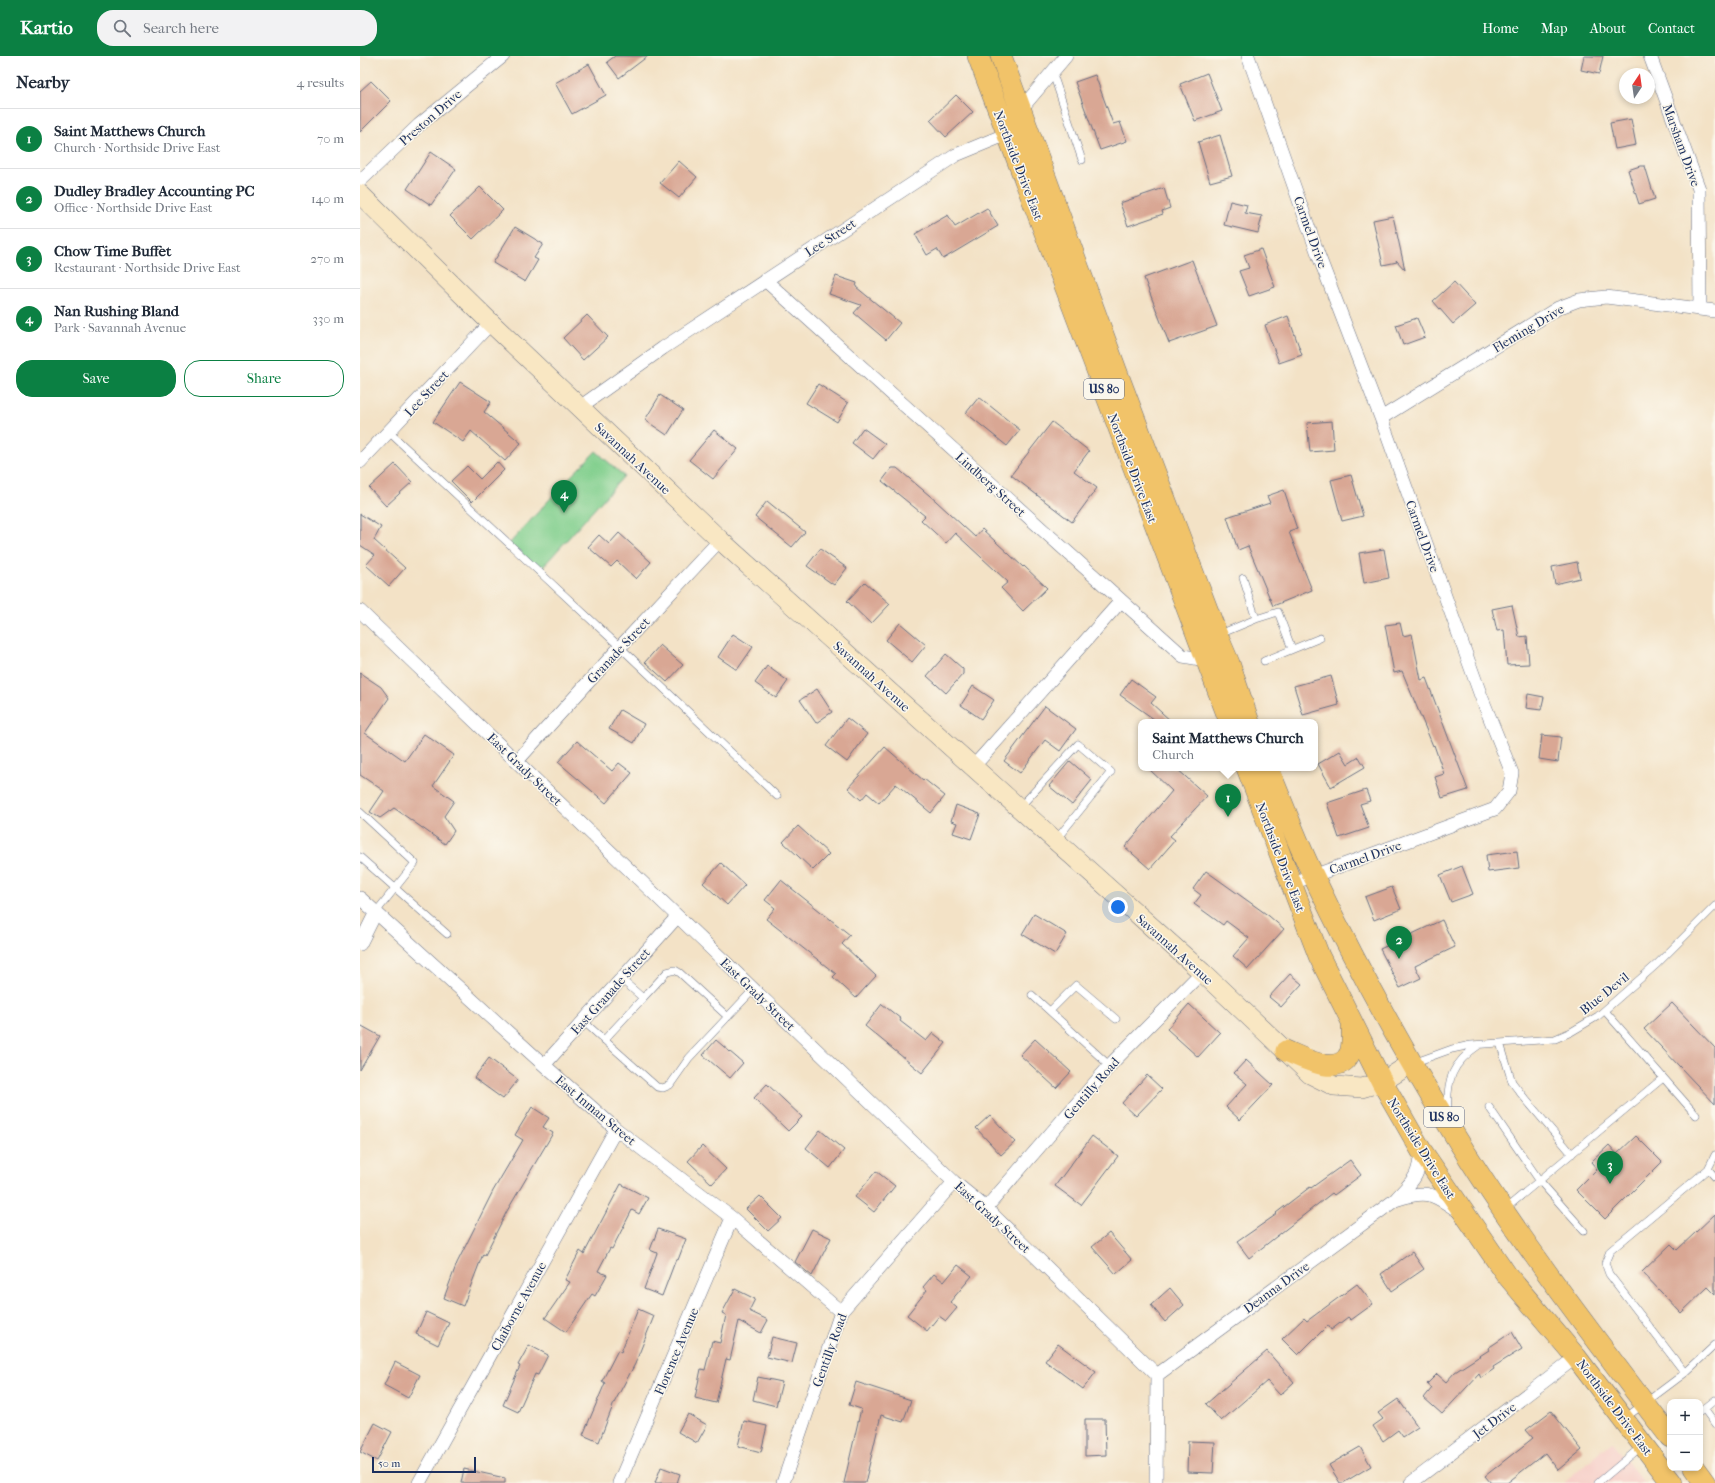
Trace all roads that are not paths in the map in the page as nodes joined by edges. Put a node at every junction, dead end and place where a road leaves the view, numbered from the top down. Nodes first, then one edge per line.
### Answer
1 (503, 56) edge
2 (978, 56) edge
3 (1001, 56) edge
4 (1066, 56) edge
5 (1248, 56) edge
6 (1650, 56) edge
7 (1052, 71) junction
8 (1021, 109) junction
9 (1007, 134) junction
10 (1082, 160) dead end
11 (360, 181) edge
12 (360, 194) edge
13 (766, 280) junction
14 (1700, 308) junction
15 (1715, 311) edge
16 (491, 323) junction
17 (580, 407) junction
18 (1380, 418) junction
19 (389, 432) junction
20 (360, 462) edge
21 (720, 540) junction
22 (1243, 578) dead end
23 (1121, 601) junction
24 (360, 611) edge
25 (1256, 619) junction
26 (1216, 636) junction
27 (1320, 638) dead end
28 (620, 647) junction
29 (1292, 649) junction
30 (1207, 660) junction
31 (1264, 661) dead end
32 (1228, 663) junction
33 (1229, 719) edge
34 (1248, 719) edge
35 (517, 761) junction
36 (973, 767) junction
37 (1248, 771) edge
38 (1269, 771) edge
39 (777, 796) dead end
40 (1019, 808) junction
41 (360, 812) edge
42 (1055, 841) junction
43 (360, 857) edge
44 (1313, 876) junction
45 (1291, 883) junction
46 (394, 889) junction
47 (360, 898) edge
48 (1715, 906) edge
49 (376, 912) junction
50 (677, 917) junction
51 (447, 934) dead end
52 (360, 944) edge
53 (1202, 972) junction
54 (621, 979) junction
55 (753, 990) junction
56 (1032, 995) dead end
57 (643, 998) junction
58 (1050, 1011) junction
59 (1605, 1011) junction
60 (728, 1017) junction
61 (1116, 1019) dead end
62 (583, 1021) junction
63 (1352, 1025) junction
64 (604, 1040) junction
65 (1500, 1043) junction
66 (1481, 1044) junction
67 (1286, 1051) junction
68 (1412, 1063) junction
69 (544, 1065) junction
70 (1110, 1066) junction
71 (1663, 1078) junction
72 (1382, 1082) junction
73 (1489, 1107) dead end
74 (1696, 1115) dead end
75 (1449, 1126) junction
76 (616, 1129) junction
77 (1420, 1150) junction
78 (1572, 1154) junction
79 (1715, 1155) edge
80 (1708, 1169) junction
81 (1715, 1176) edge
82 (1539, 1180) junction
83 (954, 1182) junction
84 (1395, 1200) junction
85 (986, 1208) junction
86 (1503, 1210) junction
87 (1465, 1216) junction
88 (732, 1218) junction
89 (1584, 1231) dead end
90 (841, 1312) junction
91 (1715, 1345) edge
92 (1576, 1357) junction
93 (1685, 1373) junction
94 (1157, 1375) junction
95 (1715, 1400) edge
96 (1645, 1404) junction
97 (1703, 1409) edge
98 (1703, 1411) edge
99 (1624, 1419) junction
100 (1715, 1424) edge
101 (1669, 1435) edge
102 (1644, 1445) junction
103 (1696, 1471) edge
104 (419, 1483) edge
105 (619, 1483) edge
106 (783, 1483) edge
107 (1156, 1483) edge
108 (1411, 1483) edge
109 (1599, 1483) edge
110 (1672, 1483) edge
111 (1705, 1483) edge

1 - 11 street, Preston Drive
2 - 9 main road, Northside Drive East / US 80
3 - 8 main road, Northside Drive East / US 80
4 - 7 street
5 - 18 street, Carmel Drive
6 - 14 street, Marsham Drive
7 - 8 street
7 - 10 lane
8 - 9 street
8 - 26 main road, Northside Drive East / US 80
9 - 13 street, Lee Street
9 - 30 main road, Northside Drive East / US 80
12 - 16 street, Savannah Avenue
13 - 17 street, Lee Street
13 - 23 street, Lindberg Street
14 - 15 street, Fleming Drive
14 - 18 street, Fleming Drive
16 - 17 street, Savannah Avenue
16 - 19 street, Lee Street
17 - 21 street, Savannah Avenue
18 - 44 street, Carmel Drive
19 - 20 street, Lee Street
19 - 28 lane
21 - 28 street, Granade Street
21 - 36 street, Savannah Avenue
22 - 25 lane
23 - 30 street, Lindberg Street
23 - 36 street
24 - 35 street, East Grady Street
25 - 26 lane
25 - 29 lane
26 - 32 main road, Northside Drive East / US 80
27 - 29 lane
28 - 35 street, Granade Street
28 - 39 lane
29 - 31 lane
30 - 32 street, Lindberg Street
30 - 33 main road, Northside Drive East / US 80
32 - 34 main road, Northside Drive East / US 80
35 - 50 street, East Grady Street
36 - 40 street, Savannah Avenue
37 - 45 main road, Northside Drive East / US 80
38 - 44 main road, Northside Drive East / US 80
40 - 42 street, Savannah Avenue
40 - 42 lane
41 - 46 lane
42 - 53 street, Savannah Avenue
43 - 46 lane
44 - 45 street, Carmel Drive
44 - 68 main road, Northside Drive East / US 80
45 - 63 main road, Northside Drive East / US 80
46 - 49 lane
46 - 51 lane
47 - 49 street, East Inman Street
48 - 59 lane, Blue Devil
49 - 52 street
49 - 69 street, East Inman Street
50 - 54 street, East Granade Street
50 - 55 street, East Grady Street
53 - 67 street, Savannah Avenue
53 - 70 street, Gentilly Road
54 - 57 lane
54 - 62 street, East Granade Street
55 - 60 lane
55 - 83 street, East Grady Street
56 - 58 lane
57 - 60 lane
57 - 64 lane
58 - 61 lane
58 - 70 lane
59 - 65 lane, Blue Devil
59 - 71 lane
60 - 64 lane
62 - 64 lane
62 - 69 street, East Granade Street
63 - 67 main road
63 - 72 main road, Northside Drive East / US 80
65 - 66 lane, Blue Devil
65 - 78 lane
66 - 68 lane, Blue Devil
66 - 75 lane
67 - 72 street, Savannah Avenue
68 - 72 street, Savannah Avenue
68 - 75 main road, Northside Drive East / US 80
69 - 76 street, East Inman Street
70 - 85 street, Gentilly Road
71 - 74 lane
71 - 78 lane
72 - 77 main road, Northside Drive East / US 80
73 - 82 lane
75 - 86 main road, Northside Drive East / US 80
76 - 88 street, East Inman Street
76 - 104 street, Claiborne Avenue
77 - 84 street, Deanna Drive
77 - 87 main road, Northside Drive East / US 80
78 - 82 lane
79 - 80 lane
80 - 81 lane
80 - 93 lane
82 - 86 lane
82 - 89 lane
83 - 85 street, East Grady Street
83 - 90 street, Gentilly Road
84 - 87 street, Deanna Drive
84 - 94 street, Deanna Drive
85 - 94 street, East Grady Street
86 - 96 main road, Northside Drive East / US 80
87 - 92 main road, Northside Drive East / US 80
88 - 90 street, East Inman Street
88 - 105 street, Florence Avenue
90 - 106 street, Gentilly Road
91 - 93 lane
92 - 99 main road, Northside Drive East / US 80
92 - 108 street, Jet Drive
93 - 96 lane
94 - 107 street
95 - 97 lane
96 - 99 lane
96 - 101 main road, Northside Drive East / US 80
98 - 100 lane
99 - 102 main road, Northside Drive East / US 80
102 - 109 lane
102 - 110 main road, Northside Drive East / US 80
103 - 111 main road

